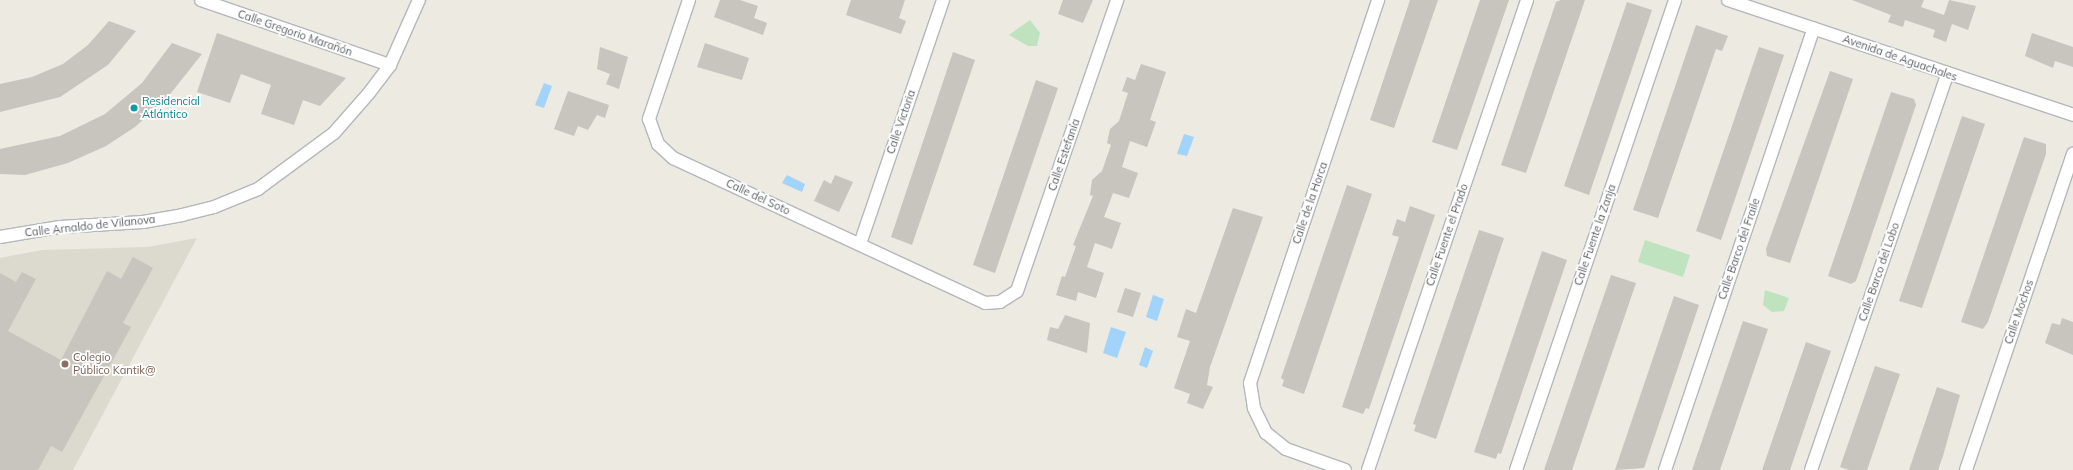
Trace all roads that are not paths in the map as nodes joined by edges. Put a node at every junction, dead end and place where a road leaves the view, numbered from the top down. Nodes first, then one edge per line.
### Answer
1 (419, 0) edge
2 (689, 0) edge
3 (943, 0) edge
4 (1117, 0) edge
5 (1378, 0) edge
6 (1527, 0) edge
7 (1675, 0) edge
8 (1728, 0) edge
9 (205, 1) edge
10 (1814, 28) junction
11 (390, 65) junction
12 (1948, 74) junction
13 (2073, 115) edge
14 (2073, 154) edge
15 (0, 237) edge
16 (860, 244) junction
17 (1000, 302) joint
18 (1345, 470) edge
19 (1368, 470) edge
20 (1516, 470) edge
21 (1665, 470) edge
22 (1810, 470) edge
23 (1966, 470) edge

1 - 11 street, Calle Arnaldo de Vilanova
2 - 16 street, Calle del Soto
3 - 16 street, Calle Victoria
4 - 17 street, Calle Estefanía
5 - 18 street, Calle de la Horca
6 - 19 street, Calle Fuente el Prado
7 - 20 street, Calle Fuente la Zanja
8 - 10 street, Avenida de Aguachales
9 - 11 street, Calle Gregorio Marañón
10 - 12 street, Avenida de Aguachales
10 - 21 street, Calle Barco del Fraile
11 - 15 street, Calle Arnaldo de Vilanova
12 - 13 street, Avenida de Aguachales
12 - 22 street, Calle Barco del Lobo
14 - 23 street, Calle Mochos
16 - 17 street, Calle del Soto

